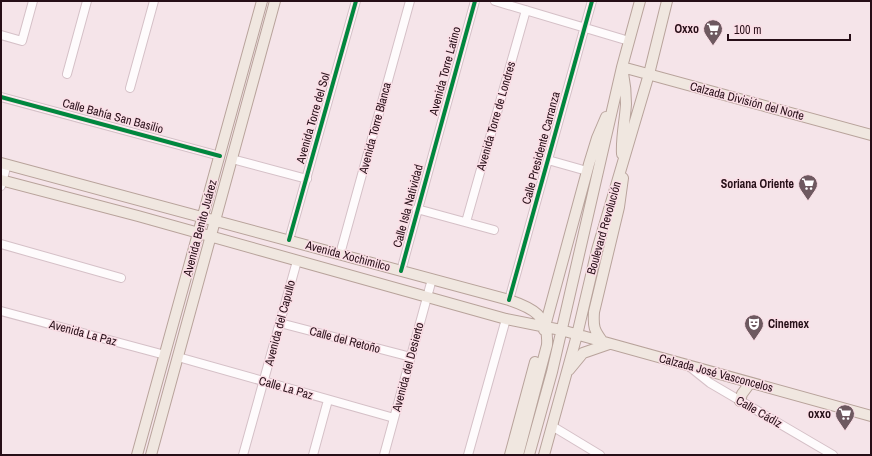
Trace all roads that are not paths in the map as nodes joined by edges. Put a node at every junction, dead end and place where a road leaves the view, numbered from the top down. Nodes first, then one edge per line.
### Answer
1 (33, 1) edge
2 (88, 1) edge
3 (154, 1) edge
4 (262, 1) edge
5 (275, 1) edge
6 (356, 1) edge
7 (410, 1) edge
8 (475, 1) edge
9 (495, 1) edge
10 (592, 1) edge
11 (640, 1) edge
12 (667, 1) edge
13 (526, 10) junction
14 (585, 28) junction
15 (1, 35) edge
16 (629, 41) junction
17 (622, 67) junction
18 (67, 74) dead end
19 (649, 74) junction
20 (130, 88) dead end
21 (1, 97) edge
22 (614, 101) junction
23 (871, 136) edge
24 (435, 147) joint
25 (220, 156) junction
26 (232, 159) junction
27 (548, 160) junction
28 (4, 163) edge
29 (622, 165) junction
30 (587, 171) junction
31 (307, 179) junction
32 (2, 182) edge
33 (418, 210) junction
34 (203, 217) junction
35 (216, 220) junction
36 (466, 222) junction
37 (494, 230) dead end
38 (198, 233) junction
39 (211, 237) junction
40 (289, 240) junction
41 (1, 244) edge
42 (340, 254) junction
43 (297, 261) junction
44 (400, 270) junction
45 (121, 278) dead end
46 (432, 279) junction
47 (427, 297) junction
48 (510, 300) junction
49 (1, 311) edge
50 (506, 319) junction
51 (280, 323) junction
52 (545, 327) junction
53 (561, 330) junction
54 (577, 335) junction
55 (606, 343) junction
56 (164, 355) junction
57 (178, 357) junction
58 (411, 357) junction
59 (688, 365) junction
60 (566, 374) junction
61 (264, 381) junction
62 (750, 383) junction
63 (328, 400) junction
64 (740, 401) junction
65 (871, 416) edge
66 (394, 418) junction
67 (552, 426) junction
68 (136, 455) edge
69 (151, 455) edge
70 (243, 455) edge
71 (313, 455) edge
72 (384, 455) edge
73 (468, 455) edge
74 (510, 455) edge
75 (518, 455) edge
76 (528, 455) edge
77 (544, 455) edge
78 (600, 455) edge
79 (833, 455) edge

1 - 15 street
2 - 18 street
3 - 20 street
4 - 25 main road, Avenida Benito Juárez
5 - 26 main road, Avenida Benito Juárez
6 - 31 street, Avenida Torre del Sol
7 - 42 street, Avenida Torre Blanca
8 - 24 street, Avenida Torre Latino
9 - 13 street
10 - 14 street, Calle Presidente Carranza
11 - 16 main road
12 - 19 main road, Boulevard Revolución
13 - 14 street
13 - 36 street, Avenida Torre de Londres
14 - 16 street
14 - 27 street, Calle Presidente Carranza
16 - 17 main road
17 - 19 main road, Calzada División del Norte
17 - 22 main road
17 - 29 main road
19 - 23 main road, Calzada División del Norte
19 - 29 main road, Boulevard Revolución
21 - 25 street, Calle Bahía San Basilio
22 - 30 main road
22 - 53 main road
24 - 33 street, Calle Isla Natividad
25 - 34 main road, Avenida Benito Juárez
26 - 31 street
26 - 35 main road, Avenida Benito Juárez
27 - 30 street
27 - 48 street, Calle Presidente Carranza
28 - 32 street
28 - 34 main road, Avenida Xochimilco
29 - 54 main road, Boulevard Revolución
29 - 55 main road
30 - 52 main road
31 - 40 street, Avenida Torre del Sol
32 - 38 main road, Avenida Xochimilco
33 - 36 street
33 - 44 street, Calle Isla Natividad
34 - 35 main road, Avenida Xochimilco
34 - 38 main road, Avenida Benito Juárez
35 - 39 main road, Avenida Benito Juárez
35 - 40 main road, Avenida Xochimilco
36 - 37 street
38 - 39 main road, Avenida Xochimilco
38 - 56 main road, Avenida Benito Juárez
39 - 43 main road, Avenida Xochimilco
39 - 57 main road, Avenida Benito Juárez
40 - 42 main road, Avenida Xochimilco
41 - 45 street
42 - 44 main road, Avenida Xochimilco
43 - 47 main road, Avenida Xochimilco
43 - 51 street, Avenida del Capullo
44 - 46 main road, Avenida Xochimilco
46 - 47 street, Avenida del Desierto
46 - 48 main road, Avenida Xochimilco
47 - 50 main road, Avenida Xochimilco
47 - 58 street, Avenida del Desierto
48 - 52 main road, Avenida Xochimilco
49 - 56 street, Avenida La Paz
50 - 52 main road, Avenida Xochimilco
50 - 73 street
51 - 58 street, Calle del Retoño
51 - 61 street, Avenida del Capullo
52 - 53 main road, Avenida Xochimilco
52 - 74 main road
52 - 75 main road
53 - 54 main road, Calzada José Vasconcelos
53 - 76 main road
54 - 55 main road, Calzada José Vasconcelos
54 - 60 main road, Boulevard Revolución
55 - 59 main road, Calzada José Vasconcelos
55 - 60 main road
56 - 68 main road, Avenida Benito Juárez
57 - 61 street, Calle La Paz
57 - 69 main road, Avenida Benito Juárez
58 - 66 street, Avenida del Desierto
59 - 62 main road, Calzada José Vasconcelos
59 - 64 street, Calle Cádiz
60 - 67 main road, Boulevard Revolución
61 - 63 street, Calle La Paz
61 - 70 street, Avenida del Capullo
62 - 64 main road
62 - 65 main road, Calzada José Vasconcelos
63 - 66 street, Calle La Paz
63 - 71 street
64 - 79 street, Calle Cádiz
66 - 72 street, Avenida del Desierto
67 - 77 main road, Boulevard Revolución
67 - 78 street

